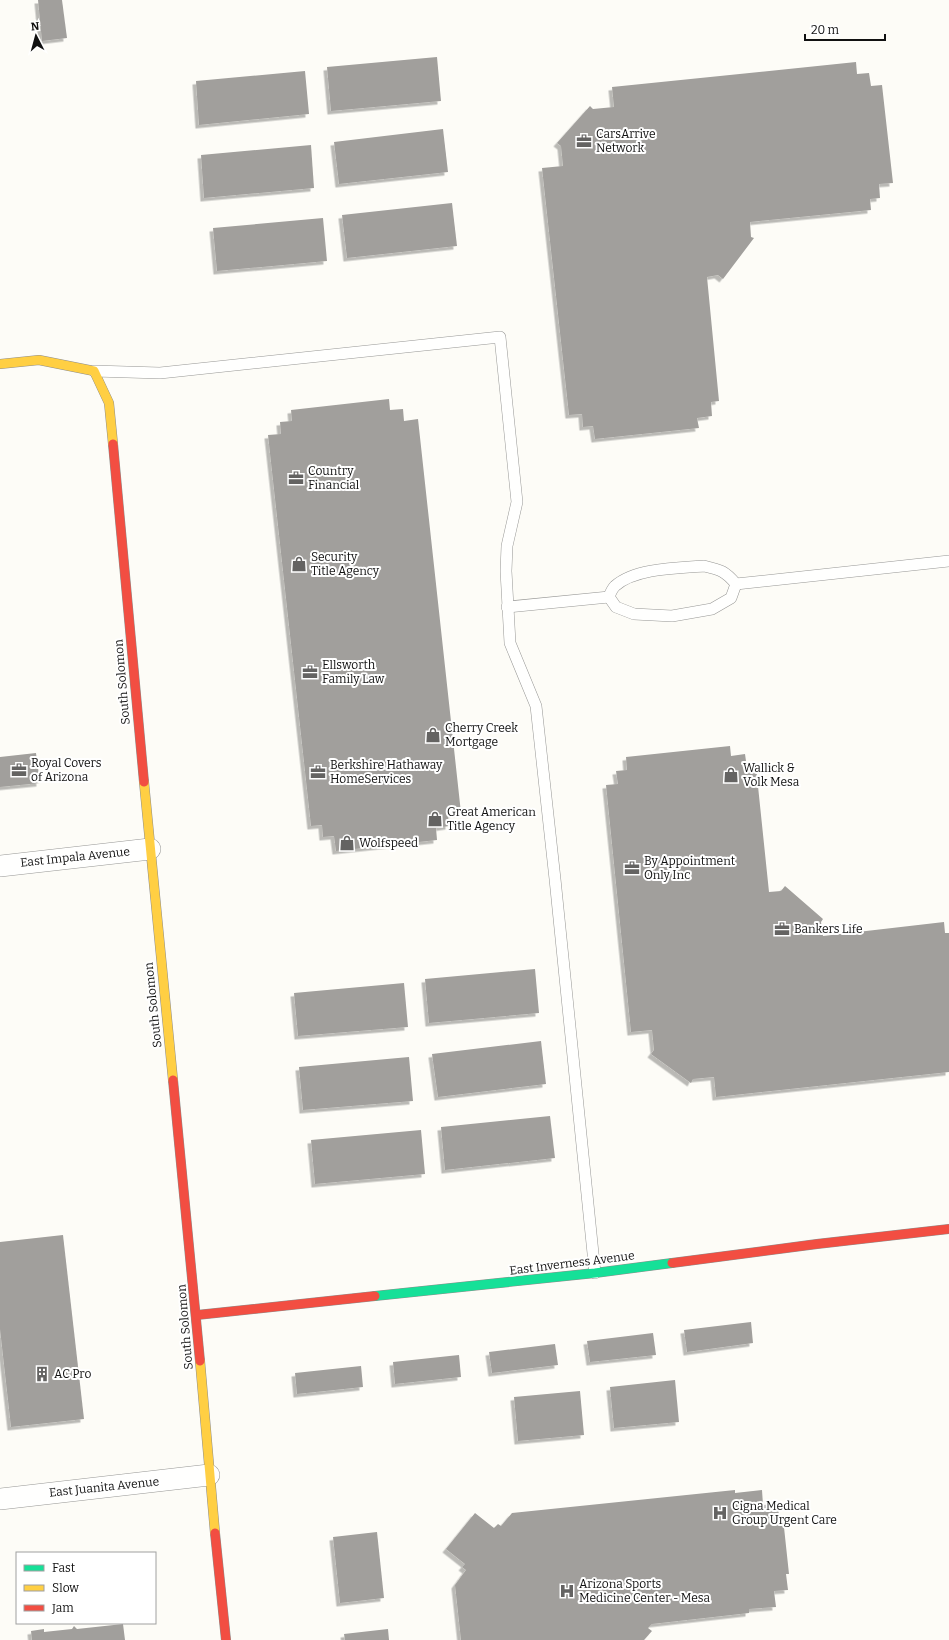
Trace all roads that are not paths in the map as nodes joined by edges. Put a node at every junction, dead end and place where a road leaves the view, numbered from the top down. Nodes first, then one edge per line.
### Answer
1 (0, 364) edge
2 (94, 371) junction
3 (949, 561) edge
4 (736, 584) junction
5 (609, 597) junction
6 (507, 607) junction
7 (150, 849) junction
8 (0, 866) edge
9 (949, 1229) edge
10 (595, 1273) junction
11 (197, 1315) junction
12 (209, 1476) junction
13 (0, 1499) edge
14 (226, 1640) edge

1 - 2 street
2 - 6 lane
2 - 7 street, South Solomon
3 - 4 lane
4 - 5 lane
4 - 5 lane
5 - 6 lane
6 - 10 lane
7 - 8 street, East Impala Avenue
7 - 11 street, South Solomon
9 - 10 street, East Inverness Avenue
10 - 11 street, East Inverness Avenue
11 - 12 street, South Solomon
12 - 13 street, East Juanita Avenue
12 - 14 street, South Solomon

